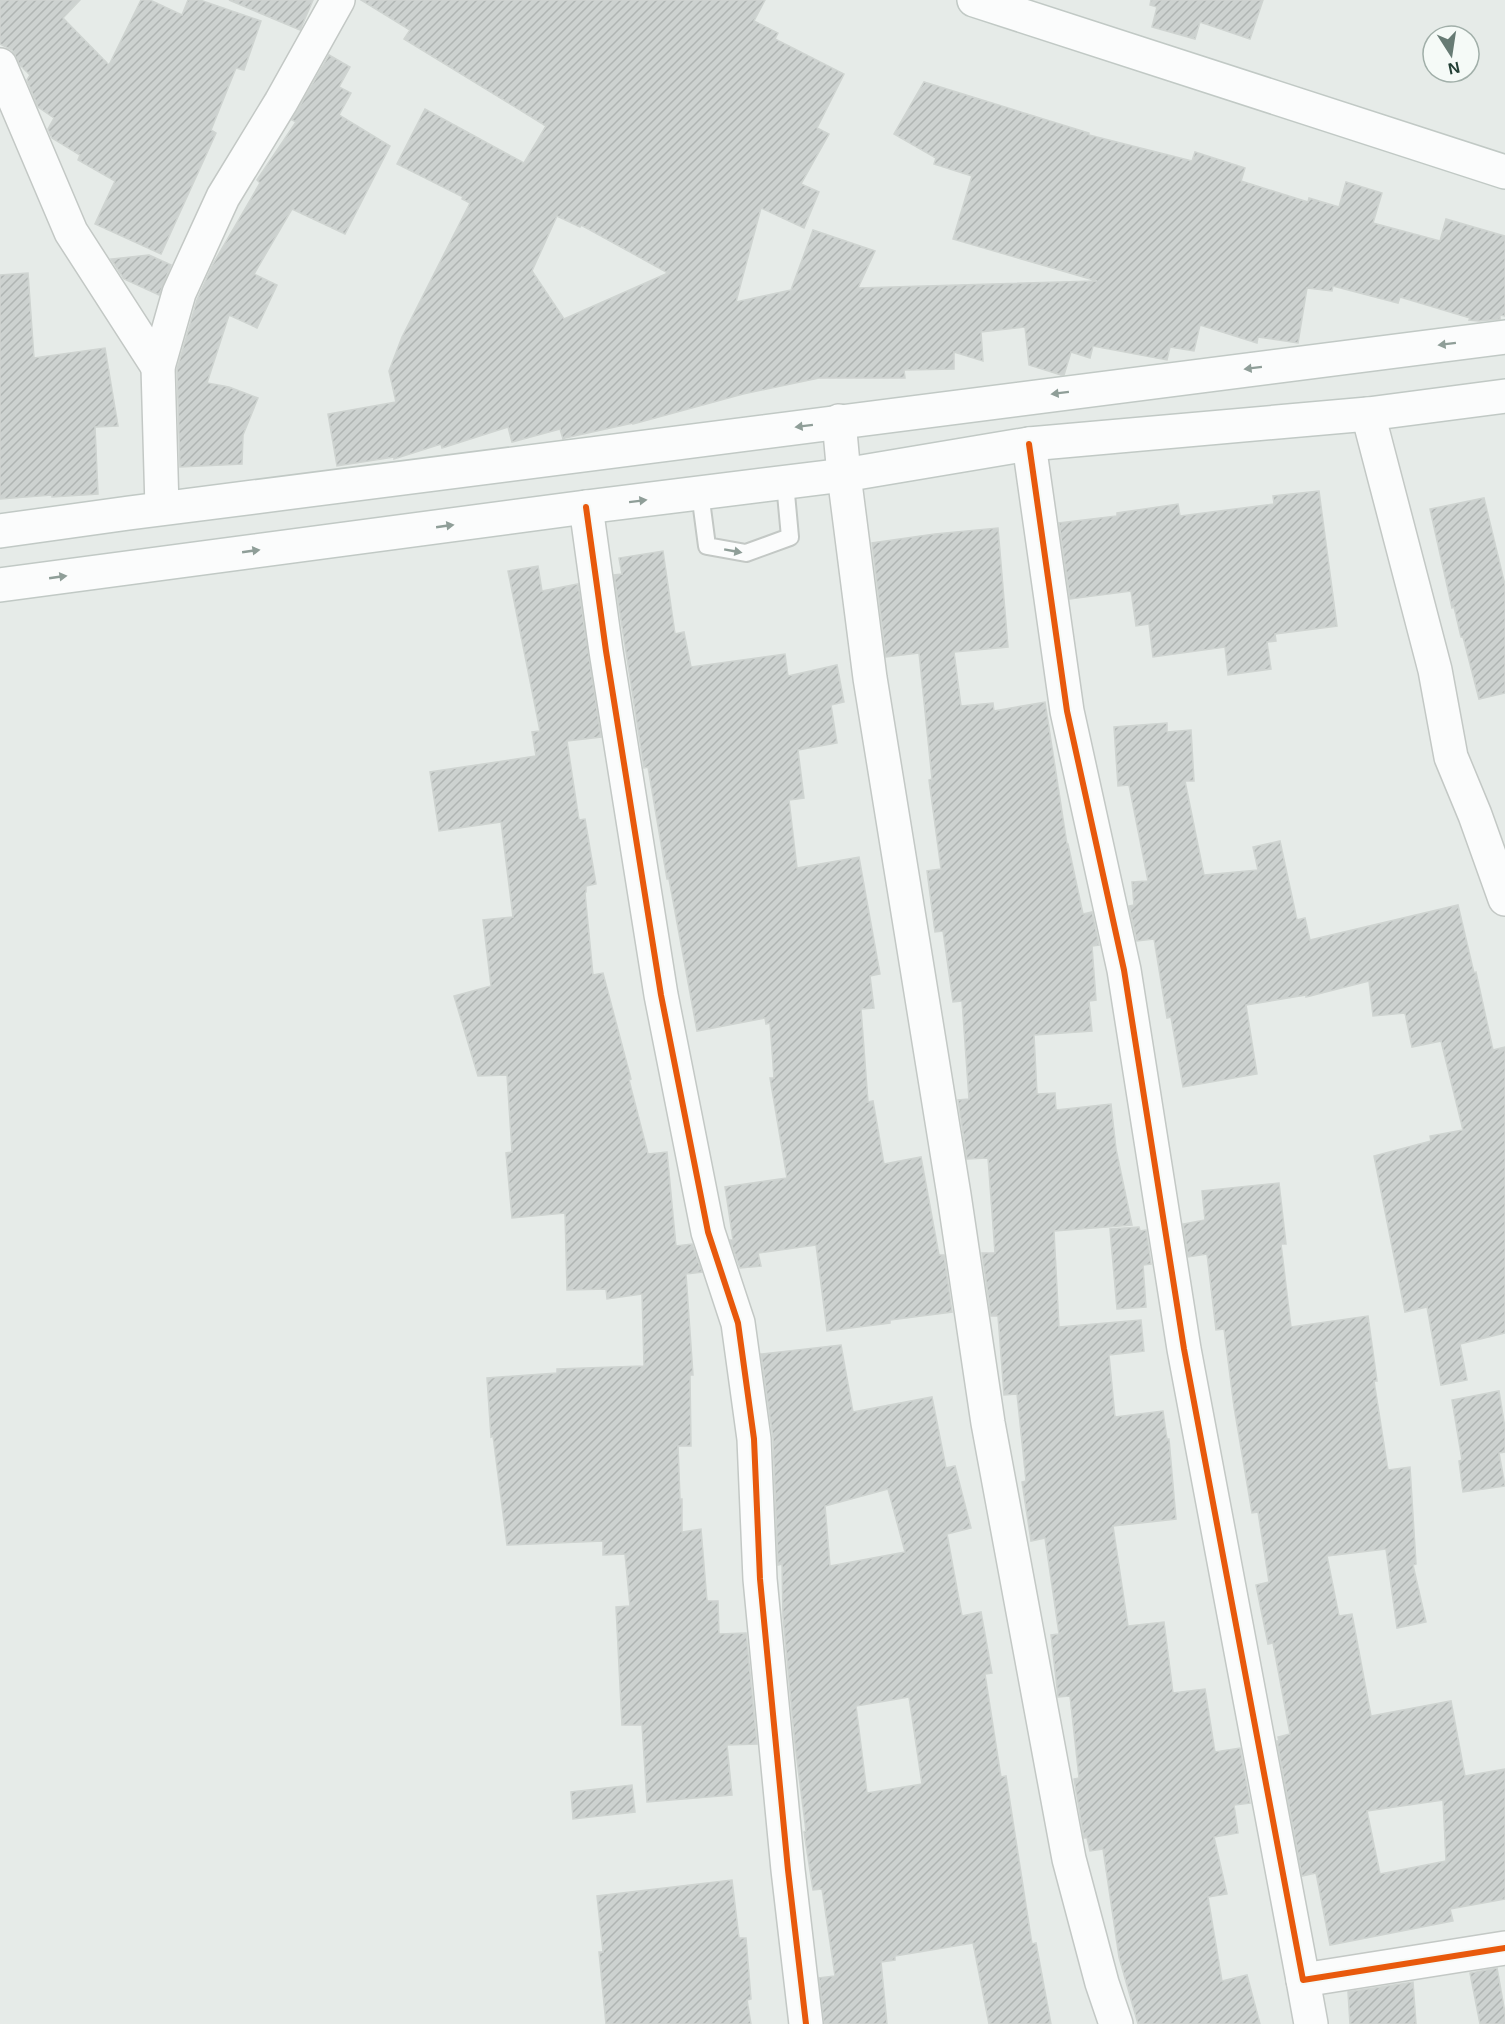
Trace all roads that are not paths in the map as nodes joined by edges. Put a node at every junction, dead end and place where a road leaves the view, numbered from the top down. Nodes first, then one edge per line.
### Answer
1 (338, 0) edge
2 (974, 0) edge
3 (0, 65) edge
4 (1505, 172) edge
5 (1505, 337) edge
6 (158, 367) junction
7 (1505, 396) edge
8 (1368, 414) junction
9 (839, 422) junction
10 (1029, 444) junction
11 (844, 475) junction
12 (785, 483) junction
13 (700, 493) junction
14 (586, 507) junction
15 (162, 508) junction
16 (0, 531) edge
17 (0, 585) edge
18 (1505, 899) edge
19 (1505, 1948) edge
20 (1303, 1980) junction
21 (806, 2024) edge
22 (1116, 2024) edge
23 (1311, 2024) edge

1 - 6 street
2 - 4 street
3 - 6 street
5 -> 9 street
6 - 15 street
7 - 8 street
8 - 10 street
8 - 18 street
9 - 11 street
9 -> 15 street
10 - 11 street
10 - 20 street
11 - 12 street
11 - 22 street
12 - 13 street
13 -> 12 lane
14 -> 13 street
17 -> 14 street
14 - 21 street
15 - 16 street
19 - 20 street
20 - 23 street

